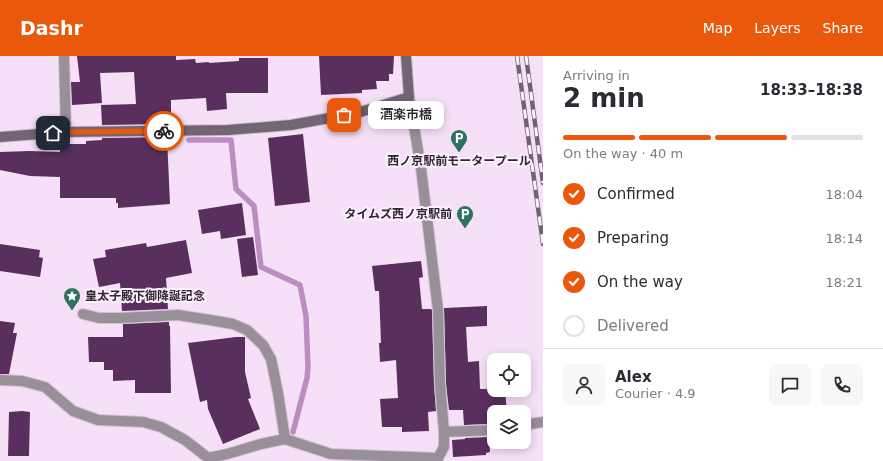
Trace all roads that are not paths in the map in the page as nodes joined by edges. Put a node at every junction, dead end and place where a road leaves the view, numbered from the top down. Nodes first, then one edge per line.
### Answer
1 (64, 56) edge
2 (406, 56) edge
3 (409, 97) junction
4 (66, 132) junction
5 (0, 137) edge
6 (83, 314) dead end
7 (0, 380) edge
8 (543, 422) edge
9 (531, 424) edge
10 (487, 430) edge
11 (444, 432) junction
12 (285, 439) junction
13 (438, 460) edge

1 - 4 street
2 - 3 street
3 - 4 street
3 - 11 street
4 - 5 street
6 - 12 street
7 - 12 street
8 - 9 street
10 - 11 street
11 - 13 street
12 - 13 street

